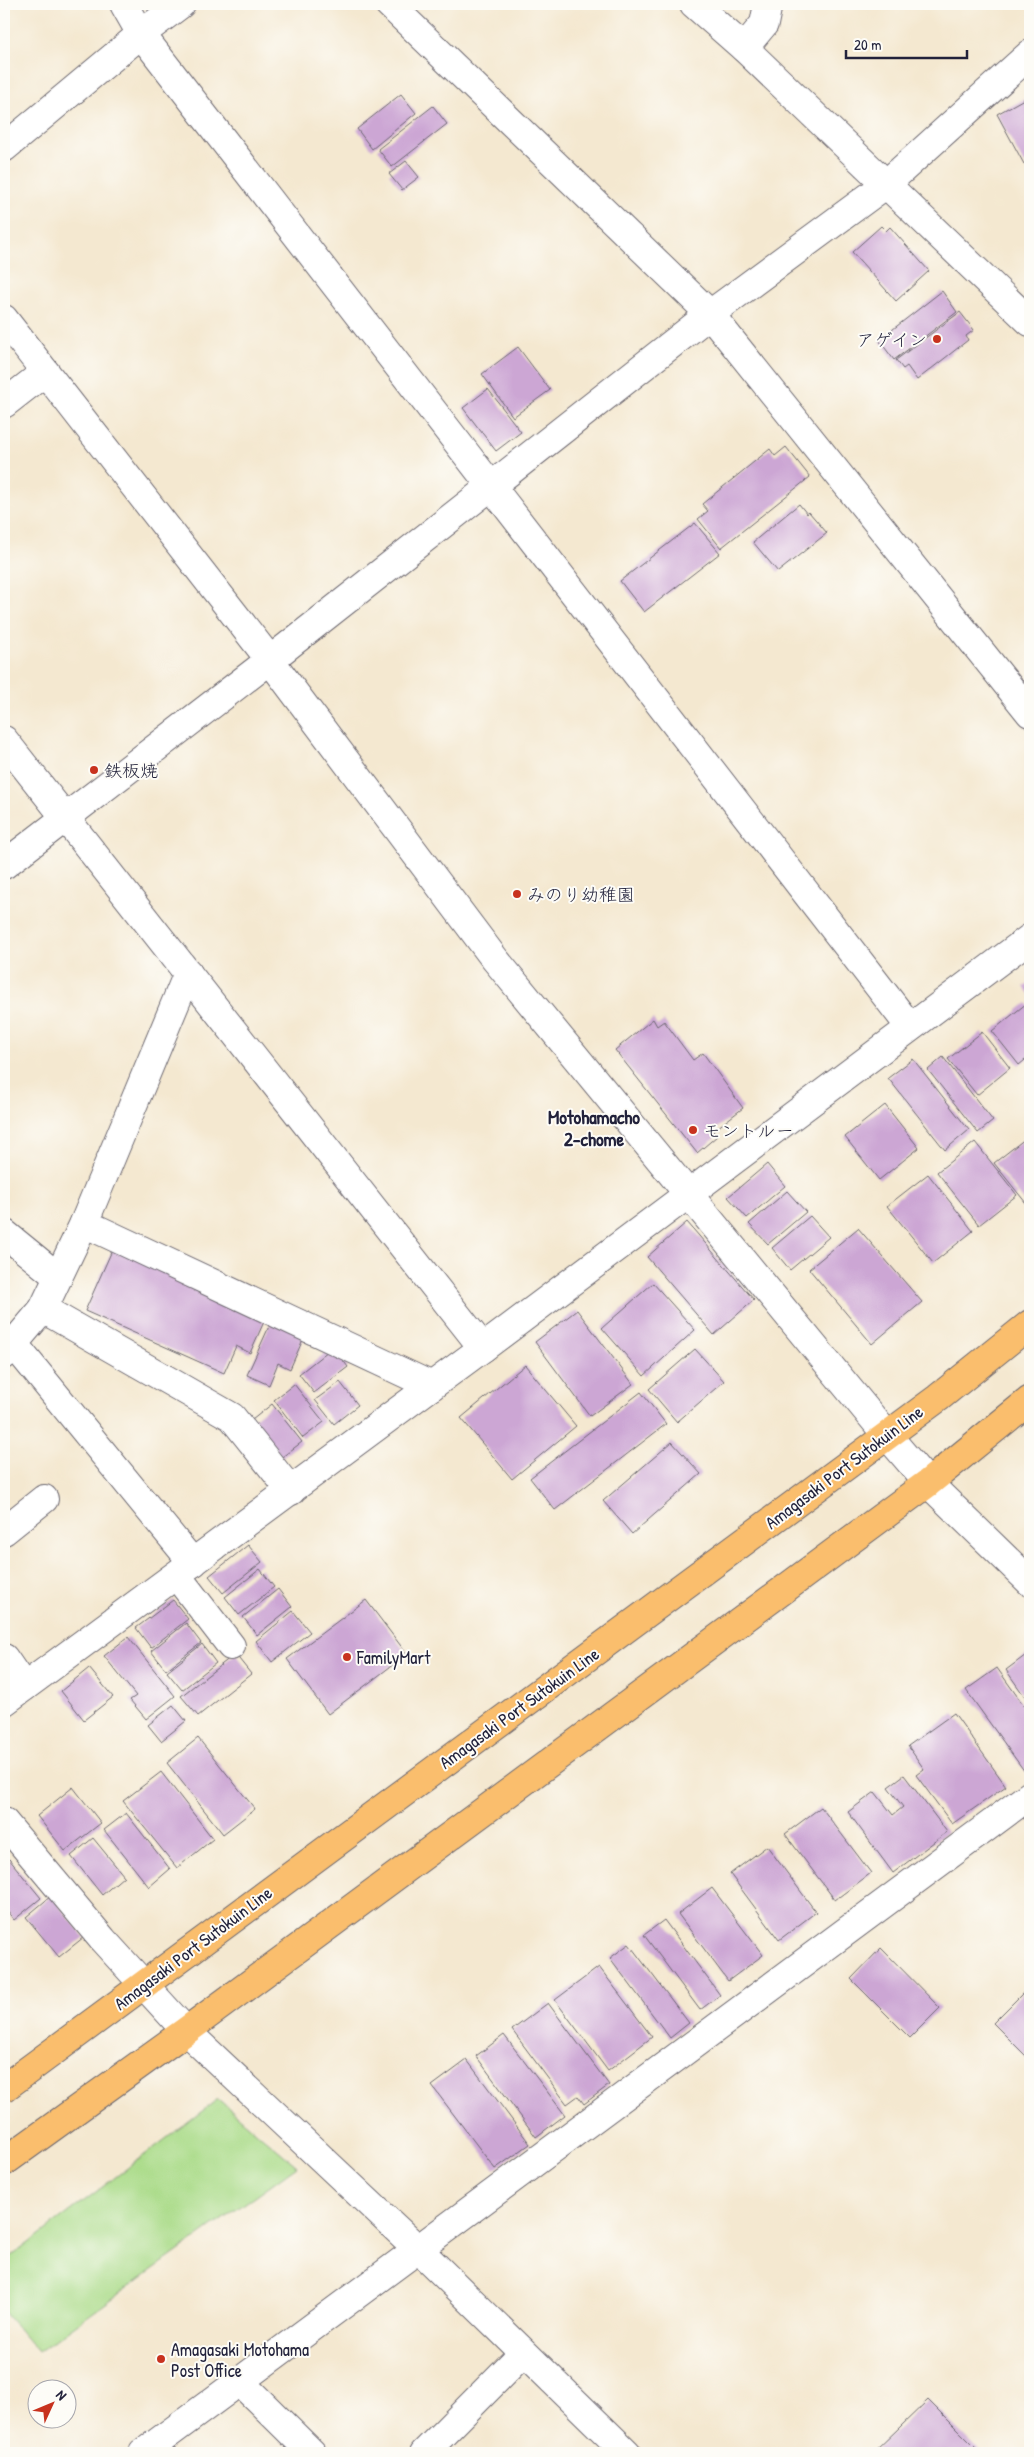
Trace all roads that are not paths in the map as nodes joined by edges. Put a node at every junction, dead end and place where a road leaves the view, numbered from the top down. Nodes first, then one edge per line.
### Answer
1 (124, 4) edge
2 (181, 4) edge
3 (389, 4) edge
4 (694, 4) edge
5 (768, 4) edge
6 (141, 34) junction
7 (744, 48) junction
8 (1030, 54) edge
9 (4, 148) edge
10 (885, 185) junction
11 (710, 314) junction
12 (4, 319) edge
13 (1030, 322) edge
14 (45, 372) junction
15 (4, 404) edge
16 (490, 486) junction
17 (270, 660) junction
18 (1030, 713) edge
19 (4, 740) edge
20 (64, 818) junction
21 (4, 865) edge
22 (1030, 938) edge
23 (188, 973) junction
24 (910, 1027) junction
25 (689, 1194) junction
26 (84, 1222) junction
27 (4, 1234) edge
28 (58, 1277) junction
29 (43, 1309) junction
30 (1030, 1324) edge
31 (483, 1348) junction
32 (8, 1349) edge
33 (432, 1386) junction
34 (1030, 1400) edge
35 (886, 1434) junction
36 (928, 1482) junction
37 (291, 1491) junction
38 (44, 1499) dead end
39 (4, 1531) edge
40 (185, 1569) junction
41 (1030, 1582) edge
42 (231, 1646) dead end
43 (4, 1658) edge
44 (14, 1695) edge
45 (1030, 1795) edge
46 (4, 1822) edge
47 (142, 1984) junction
48 (186, 2031) junction
49 (4, 2088) edge
50 (4, 2162) edge
51 (419, 2250) junction
52 (523, 2353) junction
53 (240, 2382) junction
54 (143, 2453) edge
55 (312, 2453) edge
56 (424, 2453) edge
57 (627, 2453) edge

1 - 6 street
2 - 6 street
3 - 11 street
4 - 7 street
5 - 7 street
6 - 9 street
6 - 16 street
7 - 10 street
8 - 10 street
10 - 11 street
10 - 13 street
11 - 16 street
11 - 18 street
12 - 14 street
14 - 15 street
14 - 17 street
16 - 17 street
16 - 24 street
17 - 20 street
17 - 25 street
19 - 20 street
20 - 21 street
20 - 23 street
22 - 24 street
23 - 26 street
23 - 31 street
24 - 25 street
25 - 31 street
25 - 35 street
26 - 28 street
26 - 33 street
27 - 28 street
28 - 29 street
29 - 32 street
29 - 37 street
30 - 35 main road, Amagasaki Port Sutokuin Line
31 - 33 street
32 - 40 street
33 - 37 street
34 - 36 main road
35 - 36 street
35 - 47 main road, Amagasaki Port Sutokuin Line
36 - 41 street
36 - 48 main road
37 - 40 street
38 - 39 street
40 - 42 street
40 - 44 street
43 - 44 street
45 - 51 street
46 - 47 street
47 - 48 street
47 - 49 main road, Amagasaki Port Sutokuin Line
48 - 50 main road
48 - 51 street
51 - 52 street
51 - 53 street
52 - 56 street
52 - 57 street
53 - 54 street
53 - 55 street

